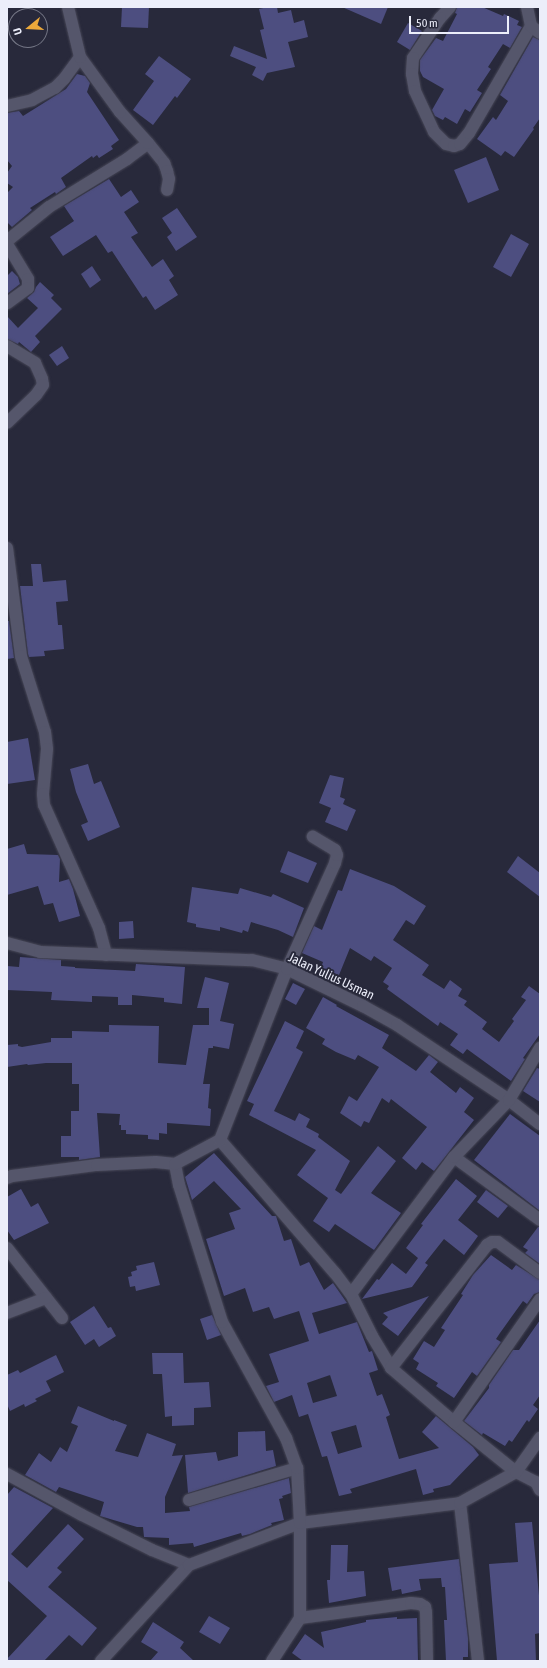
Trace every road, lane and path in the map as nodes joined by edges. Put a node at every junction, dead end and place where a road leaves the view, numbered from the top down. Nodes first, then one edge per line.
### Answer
1 (68, 7) edge
2 (450, 7) edge
3 (527, 7) edge
4 (536, 29) edge
5 (80, 57) junction
6 (7, 106) edge
7 (148, 143) junction
8 (168, 190) dead end
9 (7, 242) edge
10 (7, 303) edge
11 (7, 346) edge
12 (7, 423) edge
13 (7, 548) edge
14 (313, 837) dead end
15 (9, 948) edge
16 (106, 955) junction
17 (287, 969) junction
18 (540, 1048) edge
19 (509, 1100) junction
20 (540, 1124) edge
21 (220, 1140) junction
22 (454, 1157) junction
23 (175, 1164) junction
24 (7, 1178) edge
25 (540, 1220) edge
26 (7, 1248) edge
27 (540, 1273) edge
28 (351, 1294) junction
29 (46, 1298) junction
30 (540, 1299) edge
31 (7, 1313) edge
32 (62, 1318) dead end
33 (391, 1368) junction
34 (454, 1422) junction
35 (540, 1438) edge
36 (297, 1468) junction
37 (516, 1472) junction
38 (7, 1474) edge
39 (539, 1484) edge
40 (189, 1500) dead end
41 (460, 1503) junction
42 (300, 1523) junction
43 (189, 1565) junction
44 (300, 1618) junction
45 (276, 1660) edge
46 (101, 1661) edge
47 (427, 1661) edge
48 (478, 1661) edge

1 - 5 street
2 - 4 street
3 - 4 street
5 - 6 street
5 - 7 street
7 - 8 street
7 - 9 street
9 - 10 street
11 - 12 street
13 - 16 street
14 - 17 street
15 - 16 street, Jalan Yulius Usman
16 - 17 street, Jalan Yulius Usman
17 - 19 street, Jalan Yulius Usman
17 - 21 street
18 - 19 street
19 - 20 street, Jalan Yulius Usman
19 - 22 street
21 - 23 street
21 - 28 street
22 - 25 street
22 - 28 street
23 - 24 street
23 - 36 street
26 - 29 street
27 - 33 street
28 - 33 street
29 - 31 street
29 - 32 street
30 - 34 street
33 - 34 street
34 - 37 street
35 - 37 street
36 - 40 street
36 - 42 street
37 - 39 street
37 - 41 street
38 - 43 street
41 - 42 street
41 - 48 street
42 - 43 street
42 - 44 street
43 - 46 street
44 - 45 street
44 - 47 street

